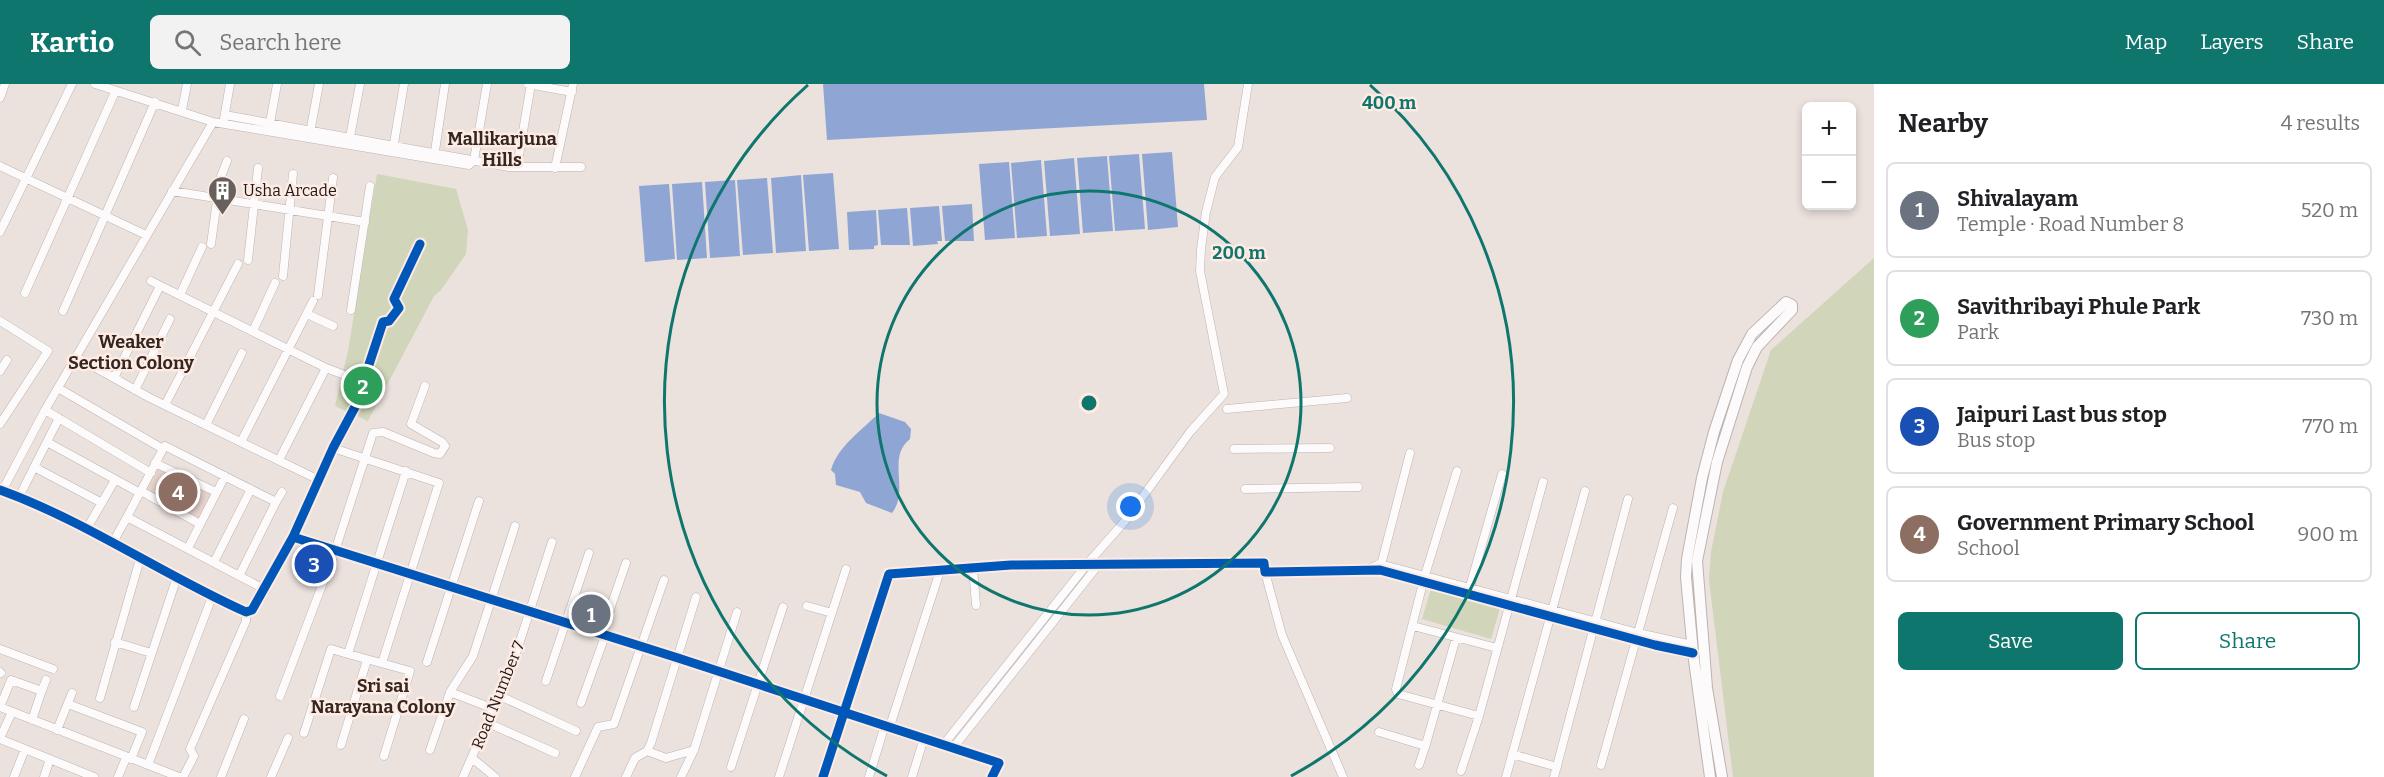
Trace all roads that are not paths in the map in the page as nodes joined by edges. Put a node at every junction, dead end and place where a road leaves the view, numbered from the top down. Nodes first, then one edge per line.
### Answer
1 (5, 84) edge
2 (72, 84) edge
3 (95, 84) edge
4 (187, 84) edge
5 (230, 84) edge
6 (277, 84) edge
7 (319, 84) edge
8 (360, 84) edge
9 (404, 84) edge
10 (445, 84) edge
11 (487, 84) edge
12 (530, 84) edge
13 (1248, 84) edge
14 (572, 88) edge
15 (115, 92) junction
16 (0, 98) edge
17 (155, 102) junction
18 (182, 110) junction
19 (224, 119) junction
20 (213, 122) junction
21 (270, 123) junction
22 (310, 134) junction
23 (350, 136) junction
24 (393, 149) junction
25 (435, 152) junction
26 (474, 160) junction
27 (227, 161) dead end
28 (0, 166) edge
29 (517, 167) junction
30 (581, 167) dead end
31 (258, 168) dead end
32 (555, 168) junction
33 (293, 174) dead end
34 (24, 178) junction
35 (333, 178) dead end
36 (370, 186) dead end
37 (172, 191) junction
38 (216, 198) junction
39 (67, 199) junction
40 (254, 204) junction
41 (290, 210) junction
42 (327, 216) junction
43 (107, 217) junction
44 (365, 222) junction
45 (0, 231) edge
46 (146, 235) junction
47 (211, 244) dead end
48 (420, 244) dead end
49 (202, 247) dead end
50 (248, 260) dead end
51 (238, 264) dead end
52 (283, 276) dead end
53 (151, 281) dead end
54 (275, 283) dead end
55 (160, 286) junction
56 (25, 293) dead end
57 (180, 295) junction
58 (351, 310) dead end
59 (63, 311) dead end
60 (214, 313) junction
61 (308, 314) junction
62 (170, 319) dead end
63 (0, 321) edge
64 (333, 326) dead end
65 (253, 331) junction
66 (289, 350) junction
67 (242, 353) dead end
68 (78, 358) junction
69 (7, 360) dead end
70 (326, 368) junction
71 (0, 370) edge
72 (342, 374) dead end
73 (114, 378) junction
74 (425, 386) dead end
75 (58, 388) junction
76 (135, 390) junction
77 (1347, 398) dead end
78 (165, 405) junction
79 (1227, 409) dead end
80 (45, 410) junction
81 (58, 418) junction
82 (0, 424) edge
83 (206, 425) junction
84 (46, 442) junction
85 (242, 442) junction
86 (333, 448) junction
87 (1330, 448) dead end
88 (163, 449) junction
89 (1234, 449) dead end
90 (1410, 453) dead end
91 (366, 458) junction
92 (279, 460) junction
93 (155, 464) junction
94 (34, 468) junction
95 (406, 471) junction
96 (1458, 471) dead end
97 (151, 473) junction
98 (1502, 474) dead end
99 (225, 476) junction
100 (115, 480) junction
101 (319, 480) junction
102 (1543, 482) dead end
103 (1358, 487) dead end
104 (251, 489) junction
105 (1245, 489) dead end
106 (1585, 490) dead end
107 (1, 491) edge
108 (140, 492) junction
109 (216, 492) junction
110 (282, 492) dead end
111 (19, 497) junction
112 (1628, 499) dead end
113 (1704, 500) junction
114 (479, 501) dead end
115 (276, 502) junction
116 (102, 503) junction
117 (1673, 508) dead end
118 (127, 517) junction
119 (200, 524) junction
120 (515, 526) dead end
121 (86, 530) junction
122 (293, 537) junction
123 (552, 542) dead end
124 (112, 544) junction
125 (188, 548) junction
126 (335, 551) junction
127 (589, 553) dead end
128 (140, 559) junction
129 (214, 562) junction
130 (626, 562) dead end
131 (376, 563) junction
132 (1088, 563) junction
133 (1099, 564) junction
134 (1380, 567) junction
135 (972, 568) junction
136 (846, 569) dead end
137 (940, 571) junction
138 (1265, 572) junction
139 (410, 574) junction
140 (239, 576) junction
141 (177, 577) junction
142 (1424, 578) junction
143 (664, 580) dead end
144 (451, 587) junction
145 (266, 590) junction
146 (1469, 590) junction
147 (212, 597) junction
148 (696, 597) dead end
149 (490, 599) junction
150 (1509, 602) junction
151 (976, 605) dead end
152 (807, 606) dead end
153 (783, 608) dead end
154 (531, 611) junction
155 (246, 612) junction
156 (737, 612) dead end
157 (1551, 613) junction
158 (832, 614) junction
159 (566, 623) junction
160 (1594, 625) junction
161 (1413, 626) junction
162 (603, 635) junction
163 (1637, 637) junction
164 (1456, 638) junction
165 (115, 642) junction
166 (642, 647) junction
167 (1497, 648) junction
168 (0, 649) edge
169 (1692, 649) junction
170 (151, 653) junction
171 (348, 654) junction
172 (678, 658) junction
173 (1018, 658) junction
174 (367, 660) junction
175 (427, 662) dead end
176 (382, 663) junction
177 (53, 669) dead end
178 (718, 671) junction
179 (46, 681) dead end
180 (546, 681) dead end
181 (758, 684) junction
182 (450, 692) junction
183 (41, 693) junction
184 (72, 693) dead end
185 (280, 696) dead end
186 (500, 696) junction
187 (100, 698) dead end
188 (805, 699) junction
189 (581, 703) dead end
190 (68, 704) junction
191 (1438, 704) junction
192 (134, 706) dead end
193 (0, 707) edge
194 (494, 709) junction
195 (12, 712) junction
196 (844, 712) junction
197 (1479, 716) junction
198 (244, 719) dead end
199 (32, 720) junction
200 (488, 723) junction
201 (887, 726) junction
202 (57, 730) junction
203 (576, 731) dead end
204 (1379, 732) dead end
205 (304, 733) dead end
206 (0, 738) edge
207 (288, 738) dead end
208 (924, 738) junction
209 (944, 744) junction
210 (1426, 744) junction
211 (341, 745) dead end
212 (953, 747) junction
213 (26, 749) junction
214 (430, 750) dead end
215 (694, 750) junction
216 (647, 752) junction
217 (555, 753) dead end
218 (1512, 754) junction
219 (384, 756) dead end
220 (472, 758) junction
221 (51, 759) junction
222 (128, 759) junction
223 (1419, 765) dead end
224 (1601, 765) dead end
225 (731, 767) dead end
226 (1557, 767) junction
227 (151, 770) edge
228 (1461, 771) dead end
229 (77, 774) edge
230 (167, 775) edge
231 (14, 777) edge
232 (44, 777) edge
233 (94, 777) edge
234 (118, 777) edge
235 (181, 777) edge
236 (221, 777) edge
237 (271, 777) edge
238 (463, 777) edge
239 (495, 777) edge
240 (575, 777) edge
241 (626, 777) edge
242 (681, 777) edge
243 (779, 777) edge
244 (823, 777) edge
245 (869, 777) edge
246 (912, 777) edge
247 (992, 777) edge
248 (1343, 777) edge
249 (1506, 777) edge
250 (1554, 777) edge
251 (1710, 777) edge
252 (1722, 777) edge

1 - 16 street
2 - 34 street
3 - 15 street
4 - 18 street
5 - 19 street
6 - 21 street
7 - 22 street
8 - 23 street
9 - 24 street
10 - 25 street
11 - 26 street
12 - 14 street
12 - 29 street
13 - 132 street
14 - 32 street
15 - 17 street
15 - 39 street
17 - 18 street
17 - 43 street
18 - 20 street
19 - 20 street
19 - 21 street
19 - 22 street
20 - 37 street
21 - 22 street
22 - 23 street
22 - 24 street
23 - 24 street
24 - 25 street
24 - 26 street
25 - 26 street
26 - 29 street
27 - 38 street
28 - 34 street
29 - 32 street
30 - 32 street
31 - 40 street
33 - 41 street
34 - 39 street
34 - 45 street
35 - 42 street
36 - 44 street
37 - 38 street
37 - 46 street
38 - 40 street
38 - 47 street
39 - 43 street
39 - 56 street
40 - 41 street
40 - 50 street
41 - 42 street
41 - 52 street
42 - 44 street
42 - 61 street
43 - 46 street
43 - 59 street
44 - 58 street
46 - 68 street
48 - 86 street
49 - 57 street
51 - 60 street
53 - 55 street
54 - 65 street
55 - 57 street
55 - 73 street
57 - 60 street
60 - 65 street
60 - 78 street
61 - 64 street
61 - 66 street
62 - 76 street
63 - 82 street
65 - 66 street
66 - 70 street
66 - 85 street
67 - 83 street
68 - 73 street
68 - 75 street
69 - 71 street
70 - 72 street
70 - 92 street
73 - 76 street
74 - 91 street
75 - 80 street
75 - 88 street
76 - 78 street
77 - 79 street
78 - 83 street
80 - 81 street
80 - 107 street
81 - 84 street
81 - 97 street
83 - 85 street
84 - 94 street
84 - 100 street
85 - 92 street
86 - 91 street
86 - 101 street
87 - 89 street
88 - 93 street
88 - 99 street
90 - 134 street
91 - 95 street
91 - 126 street
92 - 101 street
93 - 97 street
93 - 109 street
94 - 111 street
94 - 116 street
95 - 131 street
95 - 139 street
96 - 142 street
97 - 108 street
98 - 146 street
99 - 104 street
99 - 109 street
100 - 108 street
100 - 116 street
101 - 122 street
102 - 150 street
103 - 105 street
104 - 115 street
104 - 129 street
106 - 157 street
107 - 111 street
108 - 118 street
108 - 119 street
109 - 119 street
110 - 115 street
111 - 121 street
112 - 160 street
113 - 113 street
113 - 169 street
113 - 252 street
114 - 144 street
115 - 140 street
116 - 121 street
117 - 163 street
118 - 124 street
118 - 125 street
119 - 125 street
120 - 149 street
121 - 124 street
122 - 126 street
122 - 145 street
123 - 154 street, Road Number 7
124 - 128 street
125 - 129 street
126 - 131 street
126 - 185 street
127 - 159 street
128 - 141 street
128 - 165 street
129 - 140 street
130 - 162 street
131 - 139 street
131 - 171 street
132 - 133 street
132 - 135 street
132 - 173 street
133 - 138 street
133 - 173 street
134 - 138 street
134 - 142 street
135 - 137 street
135 - 151 street
136 - 158 street
137 - 196 street
137 - 201 street
138 - 248 street
139 - 144 street
139 - 176 street
140 - 145 street
141 - 147 street
141 - 170 street
142 - 146 street
142 - 161 street
143 - 166 street
144 - 149 street
144 - 175 street
145 - 155 street
146 - 150 street
147 - 155 street
147 - 227 street
148 - 172 street
149 - 154 street
149 - 182 street
150 - 157 street
150 - 167 street
152 - 158 street
153 - 181 street
154 - 159 street
154 - 186 street, Road Number 7
155 - 235 street
156 - 178 street
157 - 160 street
157 - 218 street
158 - 188 street
159 - 162 street
159 - 180 street
160 - 163 street
160 - 226 street
161 - 164 street
161 - 191 street
162 - 166 street
162 - 189 street
163 - 169 street
163 - 224 street
164 - 167 street
164 - 191 street
165 - 170 street
165 - 187 street
166 - 172 street
166 - 240 street
167 - 197 street
168 - 177 street
169 - 251 street
170 - 192 street
171 - 174 street
171 - 205 street
172 - 178 street
172 - 216 street
173 - 209 street
173 - 212 street
174 - 176 street
174 - 211 street
176 - 219 street
178 - 181 street
178 - 215 street
179 - 183 street
181 - 188 street
181 - 225 street
182 - 194 street
182 - 214 street
183 - 193 street
183 - 199 street
184 - 190 street
186 - 194 street, Road Number 7
186 - 203 street
188 - 196 street
188 - 243 street
190 - 202 street
190 - 222 street
191 - 197 street
191 - 210 street
193 - 195 street
194 - 200 street, Road Number 7
195 - 199 street
195 - 206 street
196 - 201 street
196 - 244 street
197 - 228 street
198 - 236 street
199 - 202 street
200 - 217 street
200 - 220 street, Road Number 7
201 - 208 street
201 - 245 street
202 - 222 street
204 - 210 street
206 - 213 street
207 - 237 street
208 - 209 street
208 - 246 street
209 - 212 street
210 - 223 street
212 - 247 street
213 - 221 street
213 - 231 street
215 - 216 street
215 - 242 street
216 - 241 street
218 - 226 street
218 - 249 street
220 - 238 street, Road Number 7
220 - 239 street
221 - 229 street
221 - 232 street
222 - 227 street
222 - 234 street
226 - 250 street
227 - 230 street
229 - 233 street
230 - 235 street

